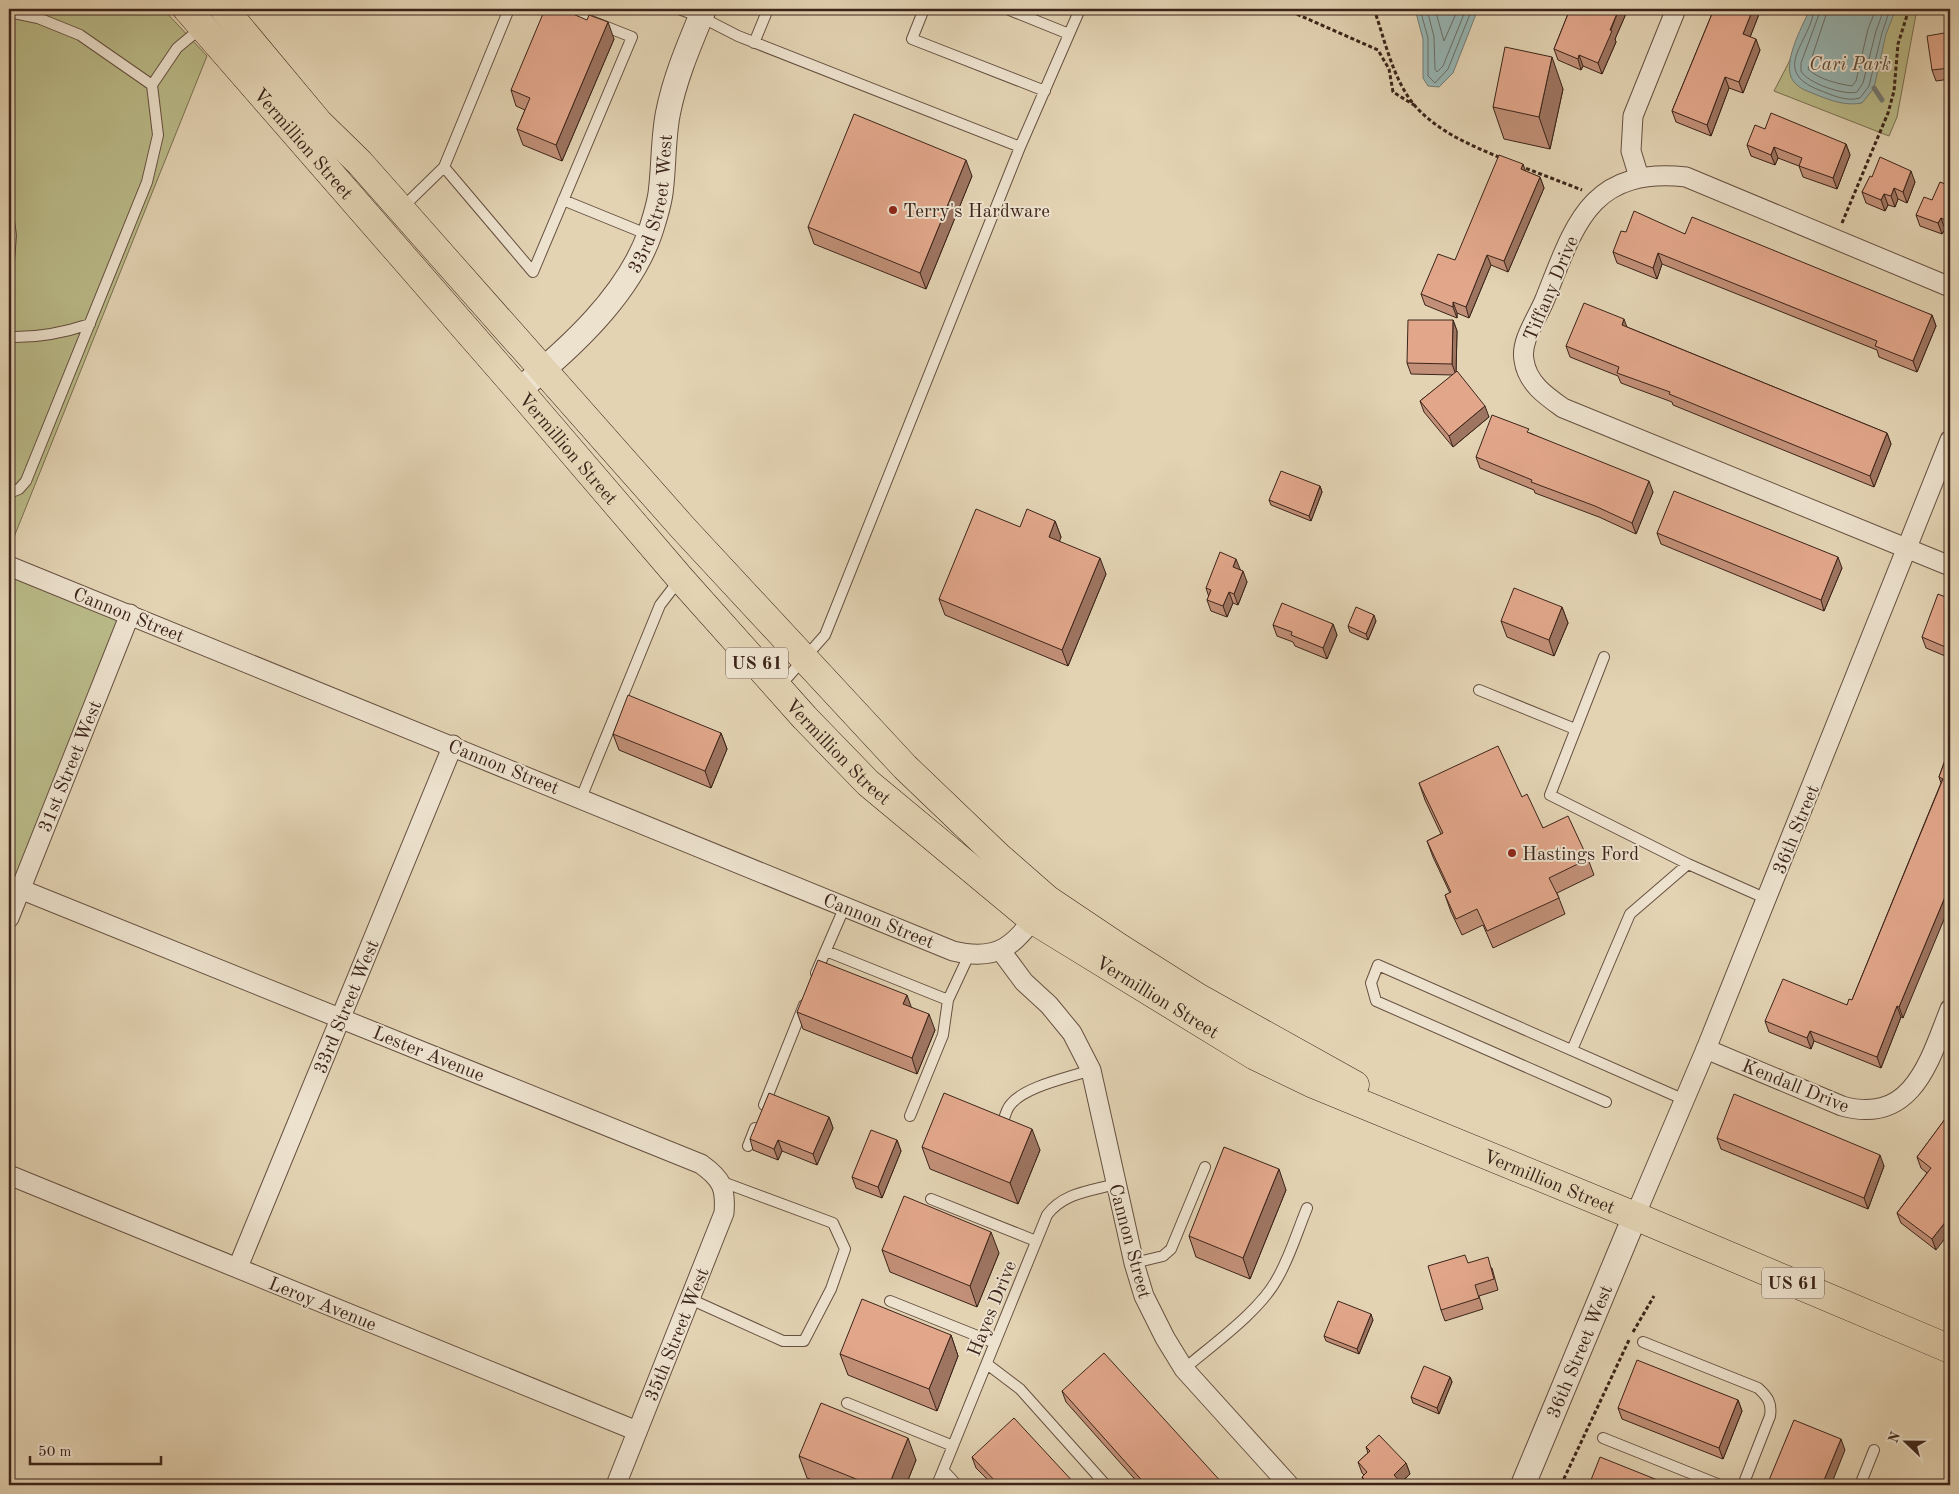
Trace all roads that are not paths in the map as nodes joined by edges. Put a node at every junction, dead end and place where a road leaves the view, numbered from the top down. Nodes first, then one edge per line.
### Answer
1 (509, 9) edge
2 (561, 9) edge
3 (679, 9) edge
4 (768, 9) edge
5 (924, 9) edge
6 (1007, 9) edge
7 (1080, 9) edge
8 (1676, 9) edge
9 (9, 12) edge
10 (702, 13) edge
11 (210, 15) edge
12 (1069, 34) junction
13 (754, 43) junction
14 (152, 86) junction
15 (1045, 91) junction
16 (1020, 147) junction
17 (444, 167) junction
18 (1639, 177) junction
19 (563, 200) junction
20 (401, 209) junction
21 (9, 221) edge
22 (649, 234) junction
23 (9, 261) edge
24 (1950, 287) edge
25 (90, 324) junction
26 (9, 337) edge
27 (544, 369) junction
28 (519, 390) junction
29 (1950, 440) edge
30 (9, 493) edge
31 (1908, 549) junction
32 (9, 566) edge
33 (1950, 566) edge
34 (680, 578) junction
35 (130, 614) junction
36 (1604, 657) dead end
37 (805, 660) junction
38 (779, 687) junction
39 (1479, 690) dead end
40 (1575, 729) junction
41 (453, 745) junction
42 (581, 798) junction
43 (1688, 864) junction
44 (20, 889) junction
45 (1767, 899) junction
46 (845, 906) junction
47 (1040, 910) junction
48 (9, 918) edge
49 (826, 951) junction
50 (1001, 951) junction
51 (969, 955) junction
52 (948, 1000) junction
53 (1950, 1008) edge
54 (340, 1018) junction
55 (1706, 1049) junction
56 (1572, 1050) junction
57 (1091, 1070) junction
58 (1684, 1100) junction
59 (1606, 1102) dead end
60 (910, 1116) dead end
61 (1002, 1126) edge
62 (748, 1146) edge
63 (1205, 1167) dead end
64 (9, 1175) edge
65 (720, 1181) junction
66 (1116, 1184) junction
67 (930, 1199) dead end
68 (1307, 1208) dead end
69 (1636, 1216) junction
70 (1036, 1241) junction
71 (1134, 1264) junction
72 (238, 1268) junction
73 (690, 1299) junction
74 (890, 1301) dead end
75 (1643, 1342) dead end
76 (995, 1343) junction
77 (1950, 1349) edge
78 (986, 1364) junction
79 (1184, 1369) junction
80 (847, 1403) dead end
81 (637, 1431) junction
82 (1603, 1438) dead end
83 (953, 1446) junction
84 (1874, 1450) dead end
85 (944, 1470) junction
86 (1105, 1484) dead end
87 (616, 1485) edge
88 (937, 1485) edge
89 (957, 1485) edge
90 (1289, 1485) edge
91 (1523, 1485) edge
92 (1720, 1485) edge
93 (1743, 1485) edge
94 (1860, 1485) edge

1 - 17 lane
2 - 19 lane
3 - 10 lane
4 - 13 lane
5 - 15 lane
6 - 12 lane
7 - 12 lane
8 - 18 street
9 - 14 lane
10 - 13 lane
10 - 22 street, 33rd Street West
11 - 14 lane
11 - 20 highway, Vermillion Street / US 61
11 - 28 highway, Vermillion Street / US 61
12 - 15 lane
13 - 16 lane
14 - 25 lane
15 - 16 lane
16 - 37 lane
17 - 19 lane
17 - 20 lane
18 - 24 street, Tiffany Drive
18 - 31 street, Tiffany Drive
19 - 22 lane
20 - 27 highway, Vermillion Street / US 61
21 - 23 lane
22 - 27 street, 33rd Street West
25 - 26 lane
25 - 30 lane
27 - 28 street, 33rd Street West
27 - 37 highway, Vermillion Street / US 61
28 - 34 highway, Vermillion Street / US 61
29 - 31 street, 36th Street
31 - 33 street
31 - 45 street, 36th Street
32 - 35 street, Cannon Street
34 - 38 highway, Vermillion Street / US 61
34 - 42 lane
35 - 41 street, Cannon Street
35 - 44 street, 31st Street West
36 - 40 lane
37 - 38 lane
37 - 47 highway, Vermillion Street / US 61
38 - 47 highway, Vermillion Street / US 61
39 - 40 lane
40 - 43 lane
41 - 42 street, Cannon Street
41 - 54 street, 33rd Street West
42 - 46 street, Cannon Street
43 - 45 lane
43 - 56 lane
44 - 48 street, 31st Street West
44 - 54 street, Lester Avenue
45 - 55 street, 36th Street
46 - 49 lane
46 - 51 street, Cannon Street
47 - 50 street, Cannon Street
47 - 69 highway, Vermillion Street / US 61
49 - 52 lane
49 - 62 lane
50 - 51 street, Cannon Street
50 - 57 street, Cannon Street
51 - 52 lane
52 - 60 lane
53 - 55 street, Kendall Drive
54 - 65 street, Lester Avenue
54 - 72 street, 33rd Street West
55 - 58 street, 36th Street
56 - 58 lane
56 - 59 lane
57 - 61 lane
57 - 66 street, Cannon Street
58 - 69 street, 36th Street
63 - 71 lane
64 - 72 street, Leroy Avenue
65 - 73 street, 35th Street West
65 - 73 lane
66 - 70 lane, Hayes Drive
66 - 71 street, Cannon Street
67 - 70 lane
68 - 79 lane
69 - 77 highway, US 61
69 - 91 street, 36th Street West
70 - 76 lane, Hayes Drive
71 - 79 street, Cannon Street
72 - 81 street, Leroy Avenue
73 - 81 street, 35th Street West
74 - 76 lane
75 - 93 lane
76 - 78 lane, Hayes Drive
78 - 83 lane, Hayes Drive
78 - 86 lane
79 - 90 street, Cannon Street
80 - 83 lane
81 - 87 street, 35th Street West
82 - 92 lane
83 - 85 lane, Hayes Drive
84 - 94 lane
85 - 88 lane, Hayes Drive
85 - 89 lane

